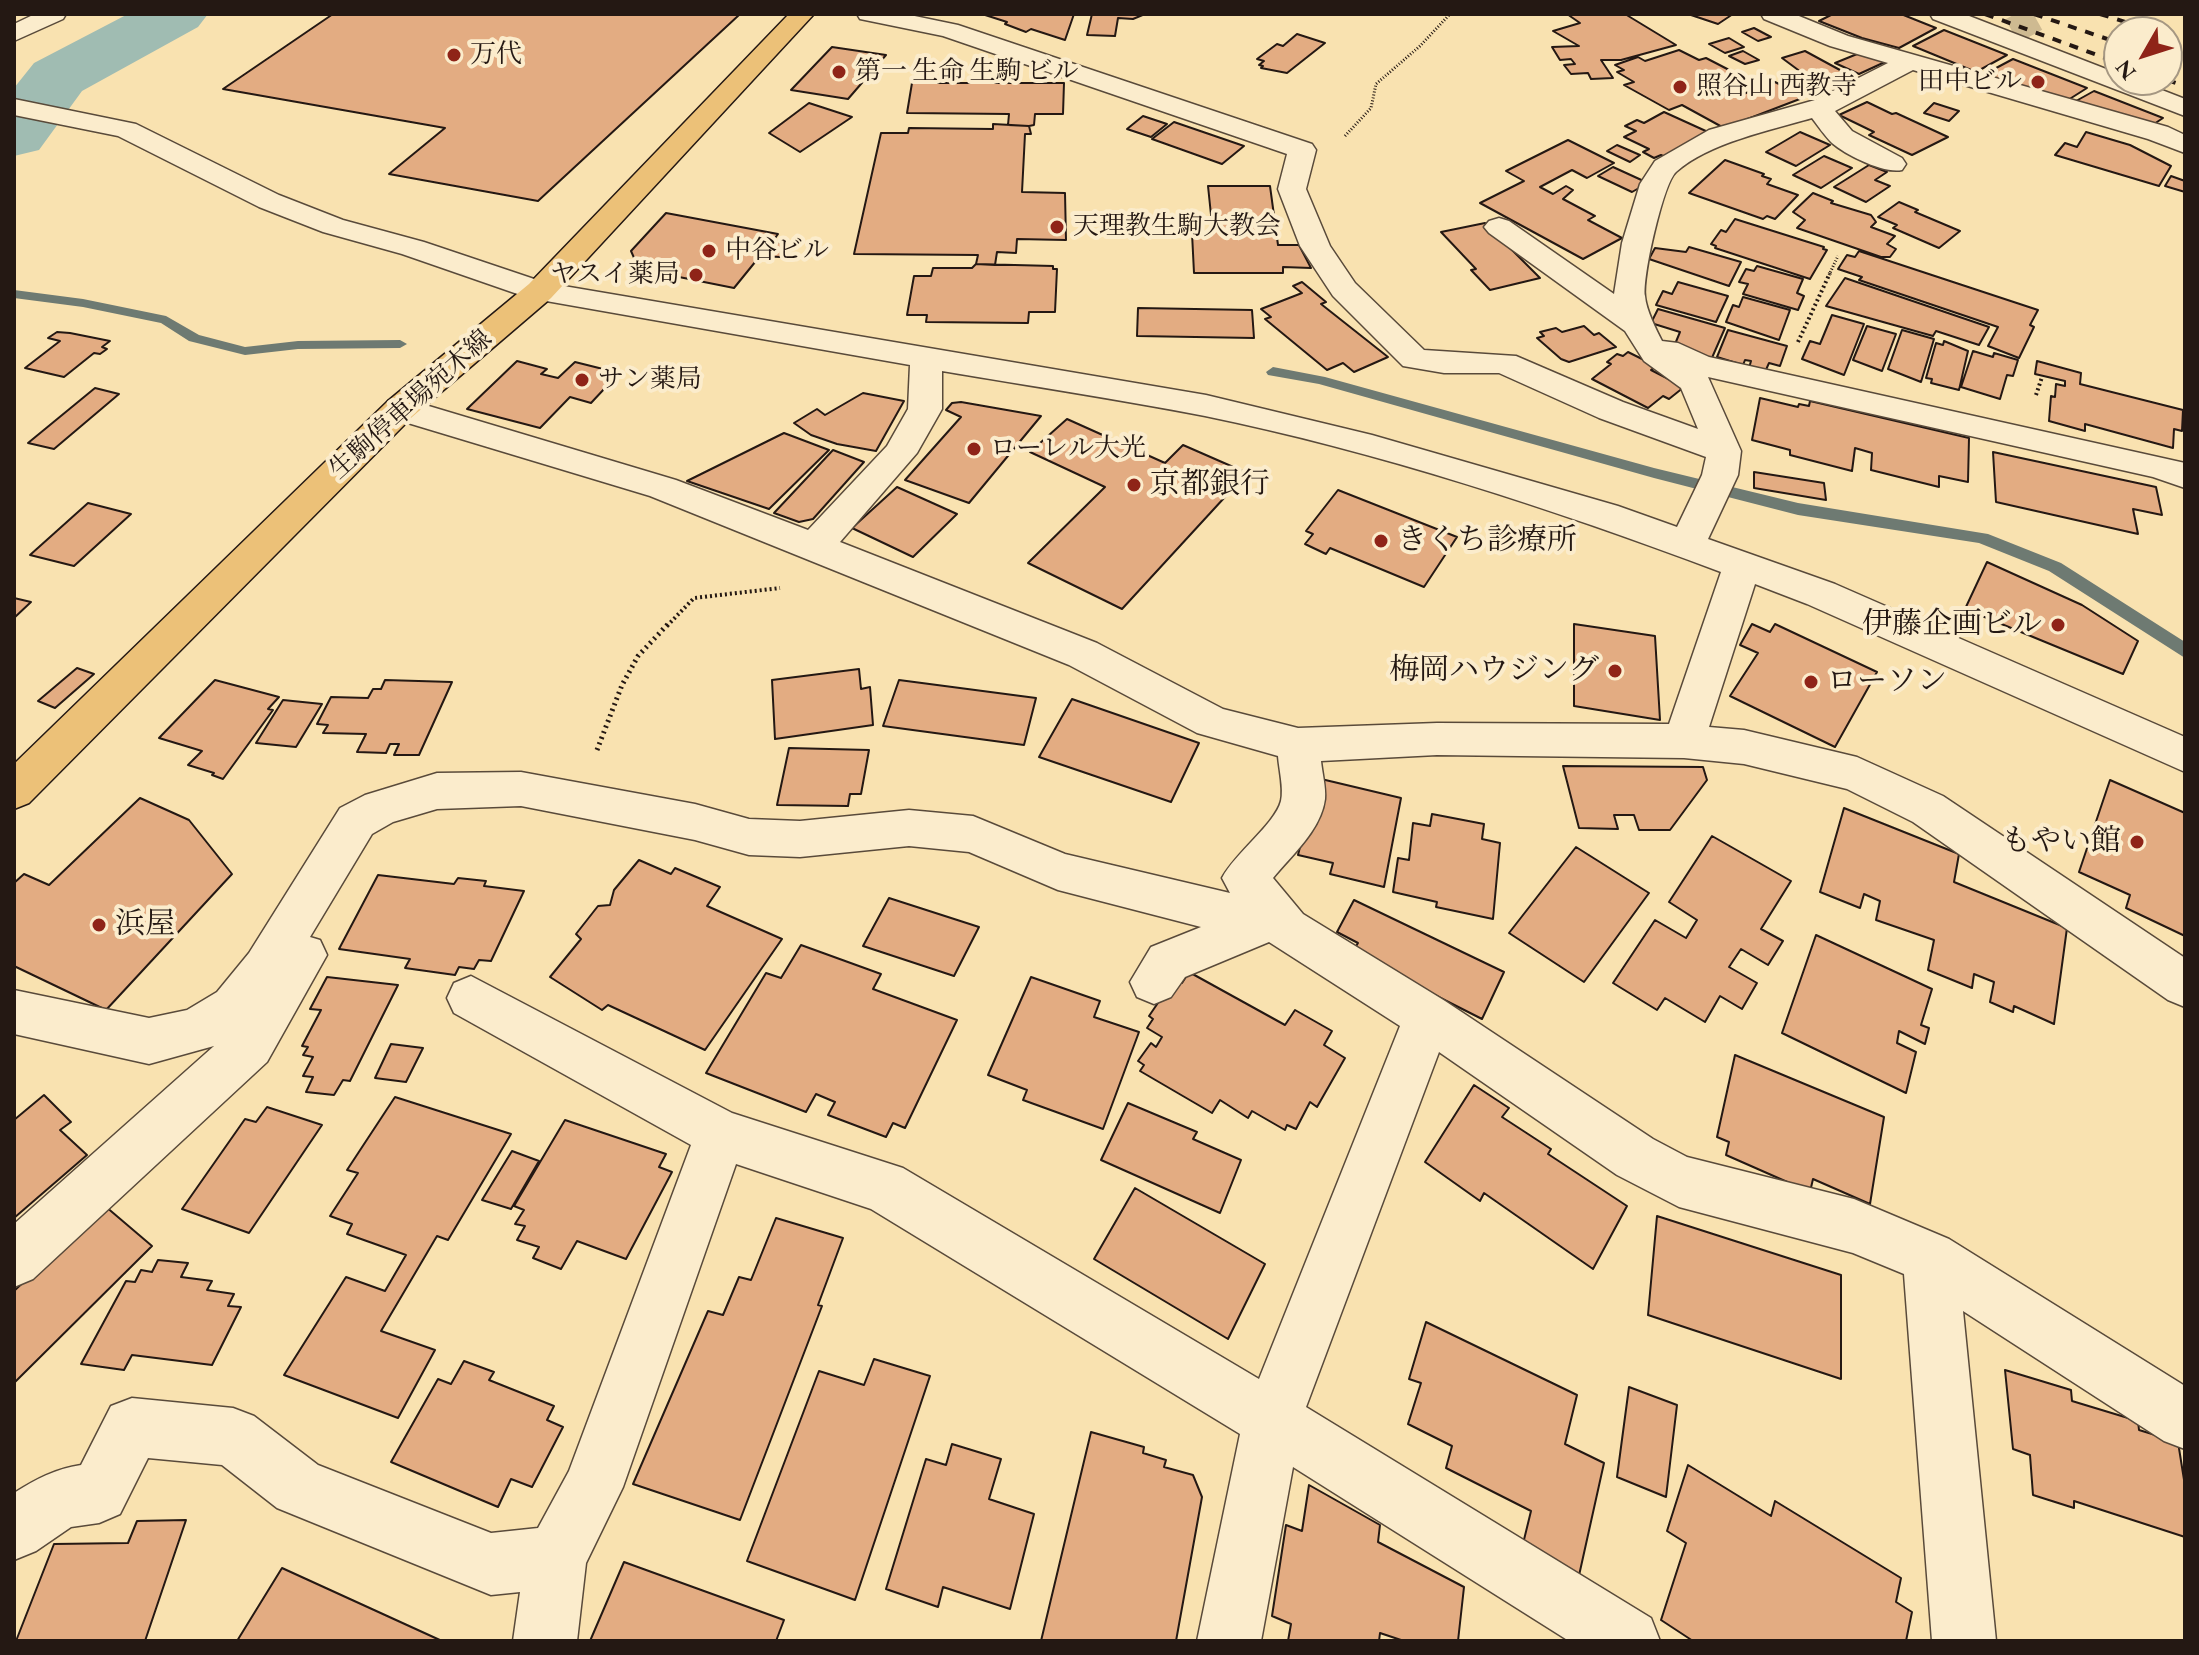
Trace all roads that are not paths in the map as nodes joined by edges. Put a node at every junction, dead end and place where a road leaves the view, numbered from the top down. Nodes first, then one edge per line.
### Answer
1 (54, 14) edge
2 (802, 14) edge
3 (869, 14) edge
4 (1773, 14) edge
5 (1942, 14) edge
6 (14, 34) edge
7 (1911, 61) junction
8 (14, 107) edge
9 (1818, 108) junction
10 (2185, 108) edge
11 (2185, 145) edge
12 (1892, 164) dead end
13 (1499, 227) dead end
14 (540, 291) junction
15 (1642, 329) junction
16 (926, 359) junction
17 (400, 409) junction
18 (1722, 463) junction
19 (2185, 476) edge
20 (1692, 531) junction
21 (815, 546) junction
22 (1742, 565) junction
23 (1684, 741) junction
24 (1298, 745) junction
25 (2185, 755) edge
26 (14, 791) edge
27 (380, 808) junction
28 (1245, 878) junction
29 (1115, 887) junction
30 (1278, 924) junction
31 (1154, 982) dead end
32 (2185, 985) edge
33 (471, 998) dead end
34 (14, 1012) edge
35 (1428, 1017) junction
36 (721, 1134) junction
37 (1930, 1258) junction
38 (14, 1260) edge
39 (1272, 1420) junction
40 (2185, 1420) edge
41 (14, 1529) edge
42 (556, 1557) junction
43 (545, 1641) edge
44 (1229, 1641) edge
45 (1628, 1641) edge
46 (1964, 1641) edge

1 - 6 street
2 - 14 main road, 生駒停車場宛木線
3 - 18 street
4 - 7 street
5 - 10 street
7 - 9 street
7 - 11 street
8 - 14 street
9 - 12 street
9 - 15 street
13 - 15 street
14 - 16 street
14 - 17 main road, 生駒停車場宛木線
15 - 18 street
15 - 19 street
16 - 20 street
16 - 21 street
17 - 21 street
17 - 26 main road, 生駒停車場宛木線
18 - 20 street
20 - 22 street
21 - 24 street
22 - 23 street
22 - 25 street
23 - 24 street
23 - 32 street
24 - 28 street
27 - 29 street
27 - 34 street
27 - 38 street
28 - 29 street
28 - 30 street
29 - 30 street
30 - 31 street
30 - 35 street
33 - 36 street
35 - 37 street
35 - 39 street
36 - 39 street
36 - 42 street
37 - 40 street
37 - 46 street
39 - 44 street
39 - 45 street
41 - 42 street
42 - 43 street

